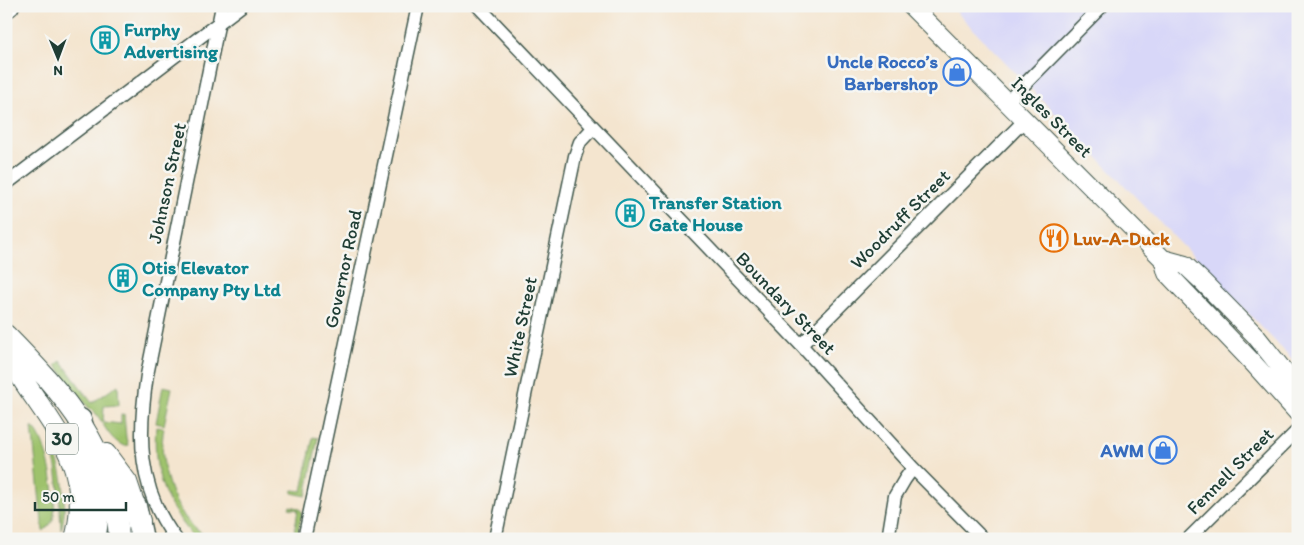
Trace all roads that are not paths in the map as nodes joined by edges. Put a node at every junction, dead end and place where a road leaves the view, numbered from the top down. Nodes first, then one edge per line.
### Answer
1 (222, 6) edge
2 (241, 6) edge
3 (418, 6) edge
4 (478, 6) edge
5 (911, 6) edge
6 (1102, 6) edge
7 (219, 24) junction
8 (1007, 102) junction
9 (1025, 120) junction
10 (593, 128) junction
11 (6, 184) edge
12 (1163, 258) junction
13 (1236, 316) junction
14 (1223, 331) junction
15 (6, 335) edge
16 (801, 345) junction
17 (6, 352) edge
18 (1298, 388) edge
19 (1298, 413) edge
20 (84, 427) junction
21 (1298, 430) edge
22 (914, 468) junction
23 (135, 506) junction
24 (75, 539) edge
25 (94, 539) edge
26 (119, 539) edge
27 (142, 539) edge
28 (147, 539) edge
29 (176, 539) edge
30 (304, 539) edge
31 (495, 539) edge
32 (888, 539) edge
33 (983, 539) edge
34 (1188, 539) edge

1 - 7 street, Johnson Street
2 - 7 street
3 - 30 street, Governor Road
4 - 10 street, Boundary Street
5 - 8 street, Ingles Street
6 - 8 street
7 - 11 street
7 - 29 street, Johnson Street
8 - 9 street, Ingles Street
9 - 12 street, Ingles Street
9 - 16 street, Woodruff Street
10 - 16 street, Boundary Street
10 - 31 street, White Street
12 - 13 street, Ingles Street
12 - 14 street, Ingles Street
13 - 14 street
13 - 18 street, Ingles Street
14 - 19 street, Ingles Street
15 - 20 main road, 30
16 - 22 street, Boundary Street
17 - 24 main road, 30
20 - 23 main road
20 - 25 highway
20 - 26 main road, 30
21 - 34 street, Fennell Street
22 - 32 street
22 - 33 street, Boundary Street
23 - 27 highway
23 - 28 main road

